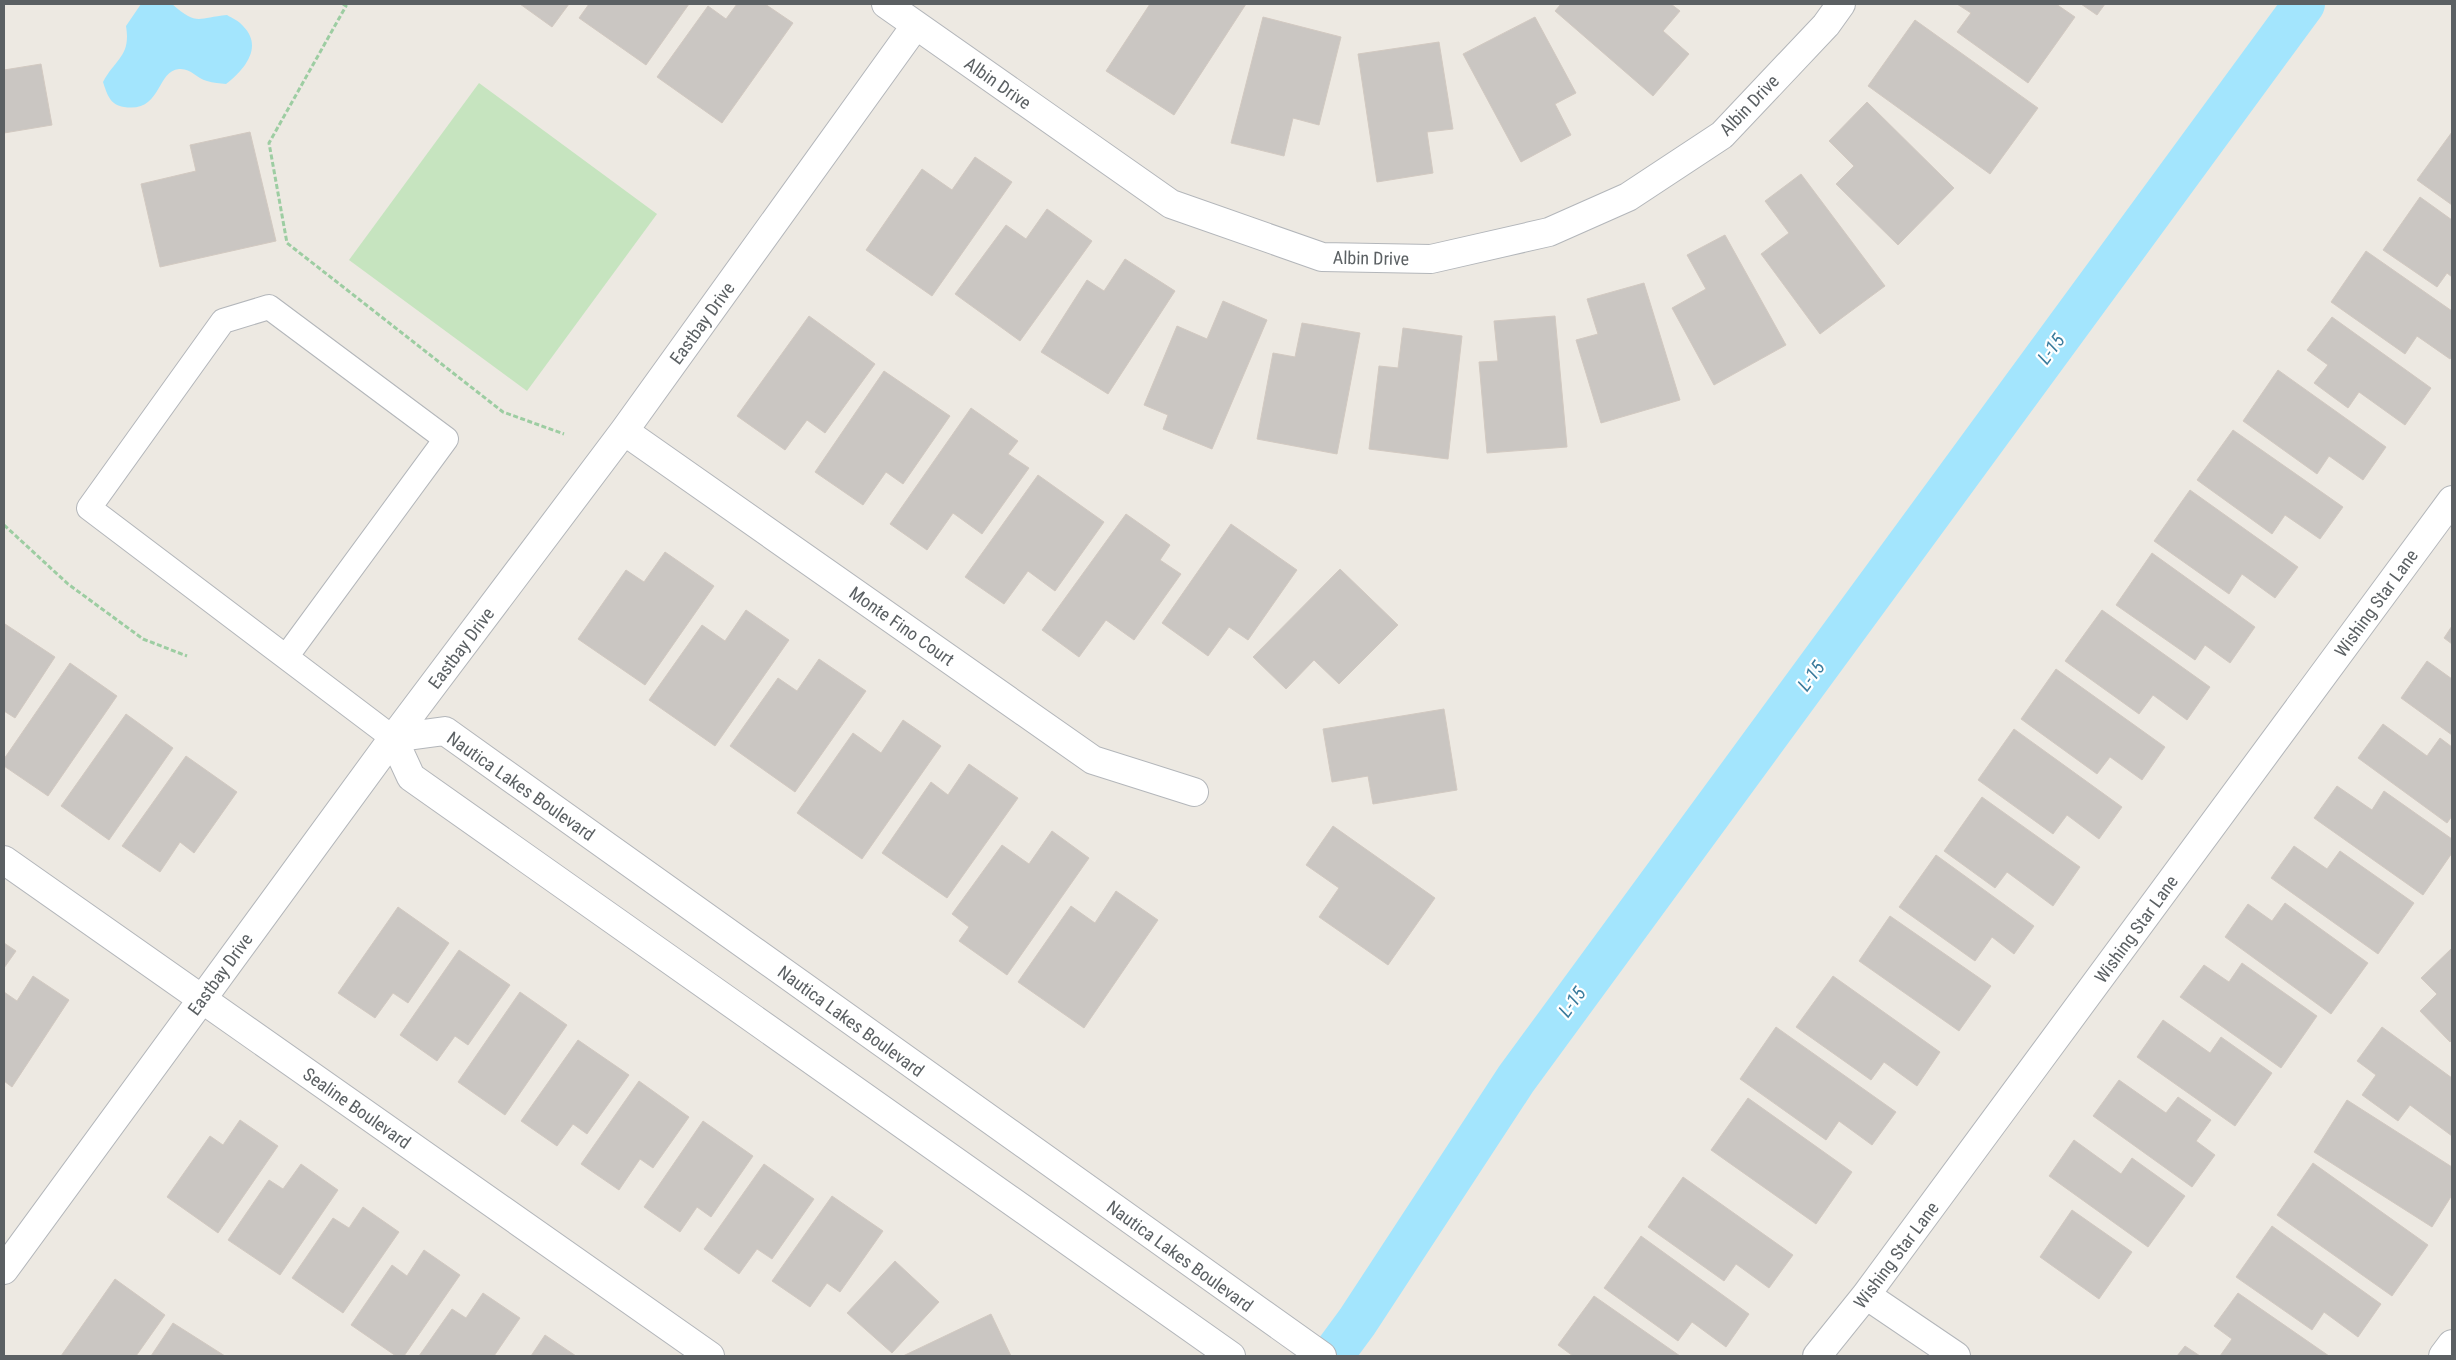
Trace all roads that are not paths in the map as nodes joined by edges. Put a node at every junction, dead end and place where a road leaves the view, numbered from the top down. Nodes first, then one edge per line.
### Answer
1 (886, 4) edge
2 (1841, 4) edge
3 (916, 25) junction
4 (624, 431) junction
5 (2452, 500) edge
6 (286, 657) junction
7 (393, 738) junction
8 (1194, 792) dead end
9 (4, 860) edge
10 (202, 999) junction
11 (4, 1270) edge
12 (1866, 1295) junction
13 (2452, 1344) edge
14 (1223, 1351) edge
15 (710, 1356) edge
16 (1322, 1356) edge
17 (1817, 1356) edge
18 (1956, 1356) edge
19 (2443, 1356) edge

1 - 3 street, Albin Drive
2 - 3 street, Albin Drive
3 - 4 street, Eastbay Drive
4 - 7 street, Eastbay Drive
4 - 8 street, Monte Fino Court
5 - 12 street, Wishing Star Lane
6 - 6 lane
6 - 7 lane
7 - 10 street, Eastbay Drive
7 - 14 street
7 - 16 street, Nautica Lakes Boulevard
9 - 10 street, Sealine Boulevard
10 - 11 street, Eastbay Drive
10 - 15 street, Sealine Boulevard
12 - 17 street, Wishing Star Lane
12 - 18 street
13 - 19 street

